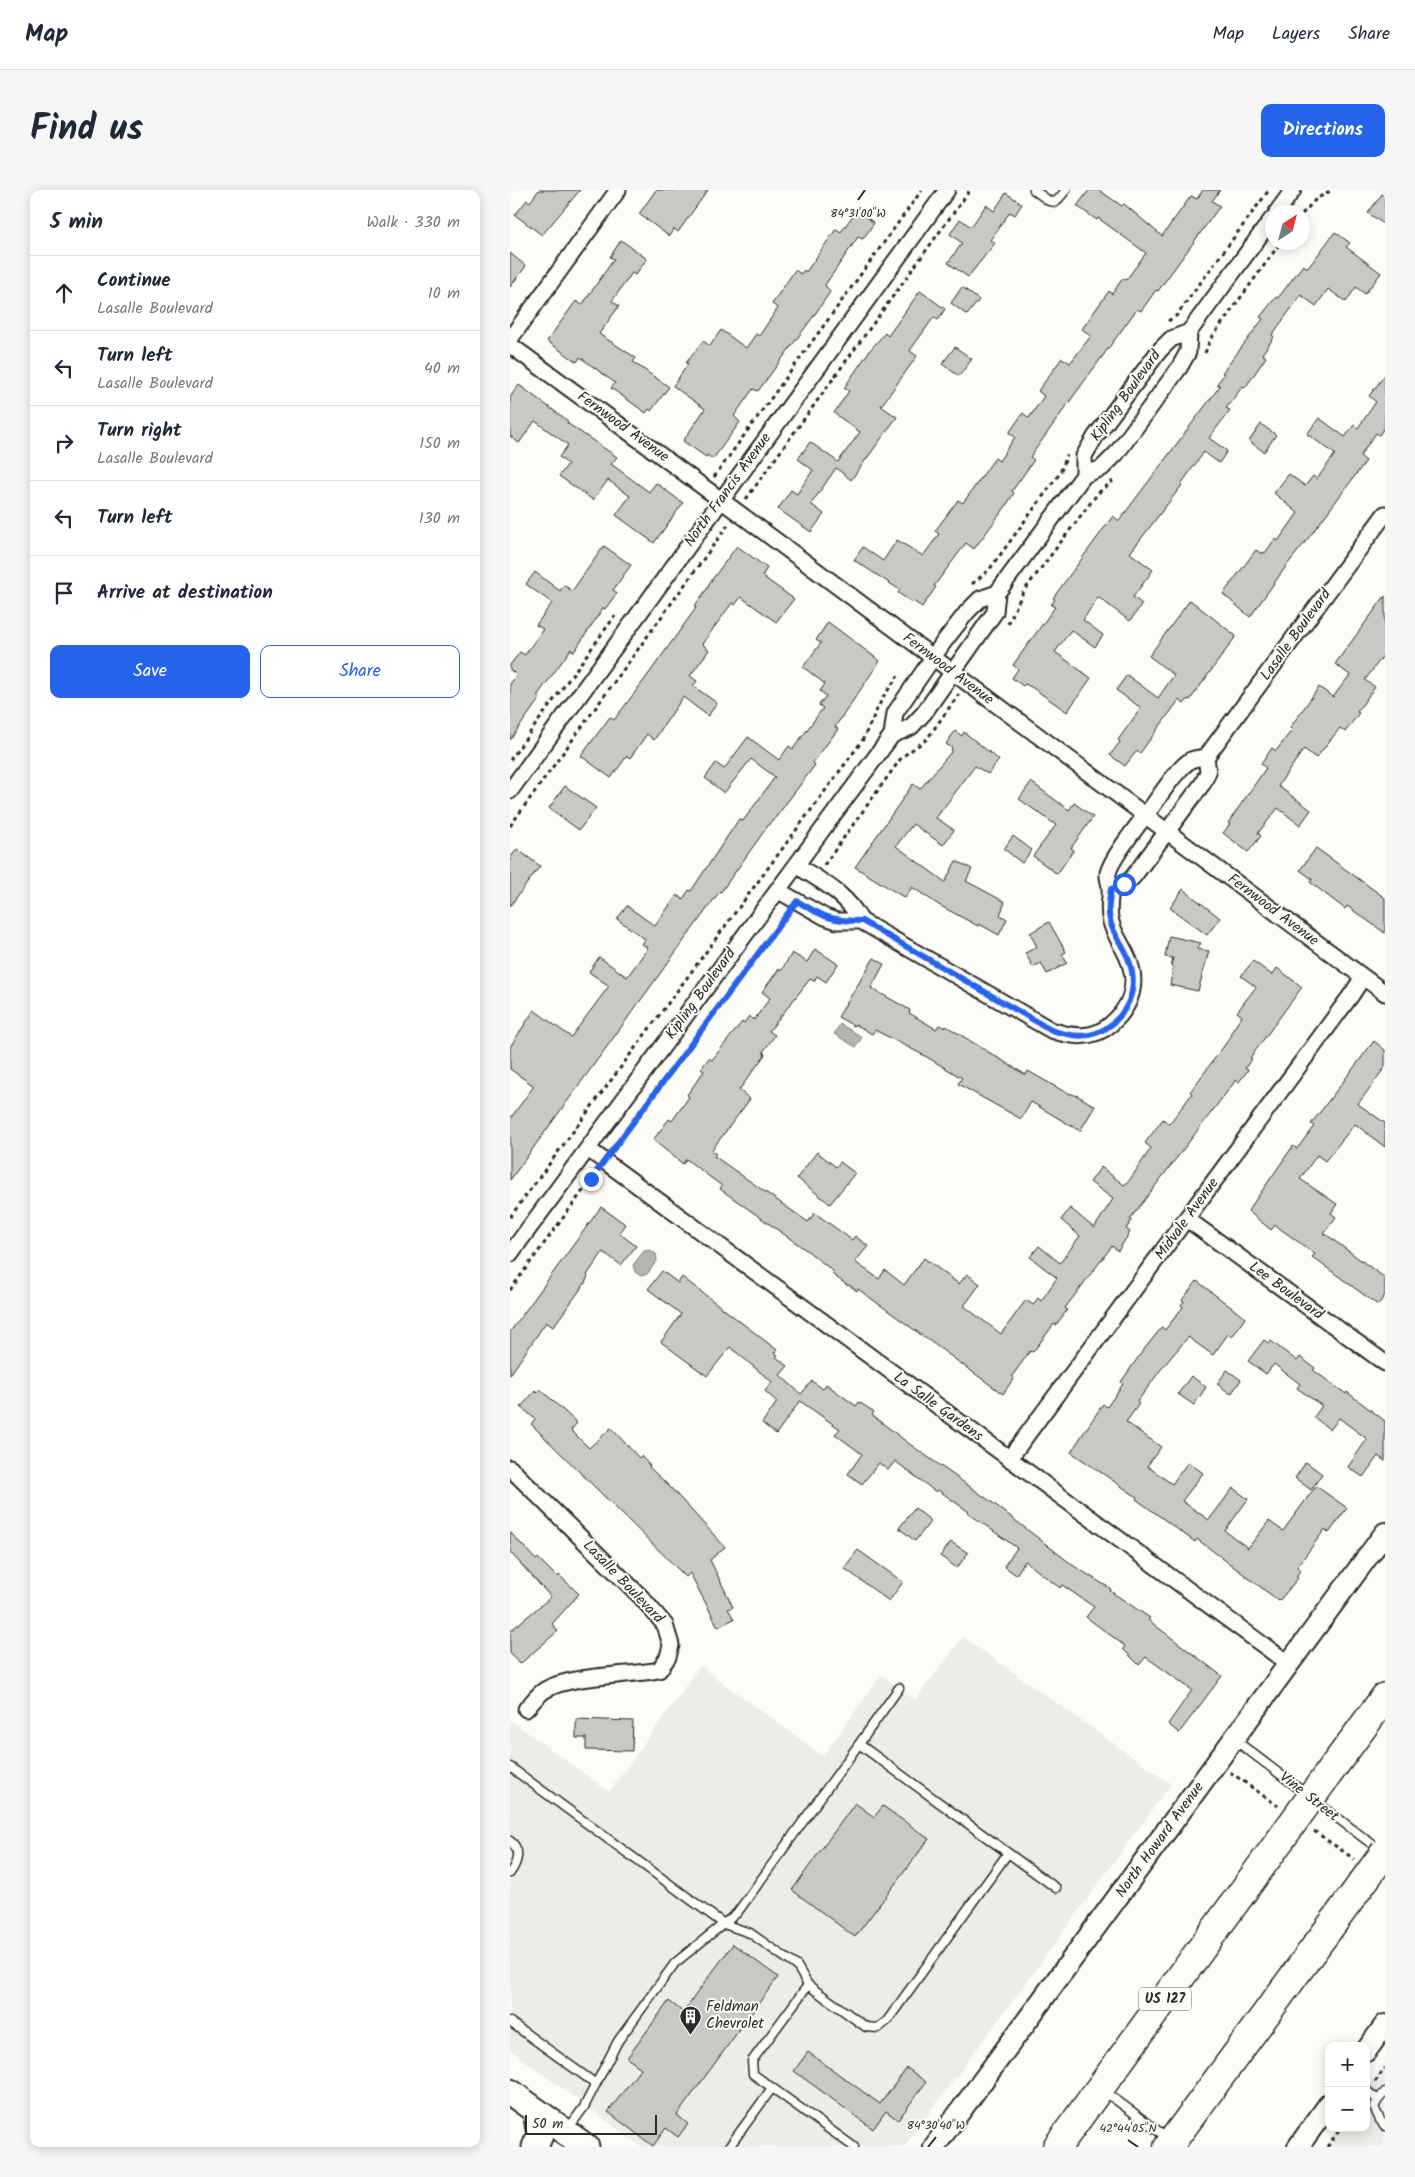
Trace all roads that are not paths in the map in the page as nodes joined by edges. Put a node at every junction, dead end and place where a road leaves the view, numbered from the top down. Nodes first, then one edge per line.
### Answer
1 (618, 190) edge
2 (947, 190) edge
3 (1034, 190) edge
4 (1066, 190) edge
5 (1294, 190) edge
6 (1282, 205) edge
7 (1265, 229) edge
8 (1189, 332) junction
9 (510, 339) edge
10 (510, 346) edge
11 (1084, 475) junction
12 (721, 499) junction
13 (1385, 514) edge
14 (997, 593) junction
15 (933, 658) junction
16 (953, 672) junction
17 (892, 735) junction
18 (1206, 756) junction
19 (510, 791) edge
20 (1146, 815) junction
21 (1167, 831) junction
22 (796, 865) junction
23 (1111, 889) junction
24 (777, 890) junction
25 (862, 921) junction
26 (1363, 977) junction
27 (1385, 993) edge
28 (588, 1149) junction
29 (1187, 1219) junction
30 (516, 1234) edge
31 (510, 1254) edge
32 (1385, 1363) edge
33 (1009, 1459) junction
34 (510, 1468) edge
35 (1385, 1533) edge
36 (1289, 1664) junction
37 (899, 1688) dead end
38 (1385, 1698) edge
39 (526, 1709) dead end
40 (1234, 1738) junction
41 (859, 1744) junction
42 (510, 1767) edge
43 (510, 1841) edge
44 (1008, 1853) junction
45 (1385, 1853) edge
46 (510, 1873) edge
47 (1056, 1888) dead end
48 (724, 1924) junction
49 (808, 1985) junction
50 (510, 2022) edge
51 (1385, 2026) edge
52 (1370, 2046) edge
53 (596, 2084) junction
54 (772, 2088) junction
55 (1100, 2088) junction
56 (510, 2092) edge
57 (1385, 2092) edge
58 (1370, 2093) edge
59 (1378, 2100) junction
60 (1325, 2110) edge
61 (536, 2111) junction
62 (1383, 2123) edge
63 (577, 2142) edge
64 (1170, 2144) edge
65 (535, 2147) edge
66 (729, 2147) edge
67 (854, 2147) edge
68 (934, 2147) edge
69 (1057, 2147) edge
70 (1298, 2147) edge

1 - 9 street
2 - 12 street, North Francis Avenue
3 - 4 lane
5 - 6 street
7 - 8 street, Kipling Boulevard
8 - 11 street, Kipling Boulevard
8 - 11 street, Kipling Boulevard
10 - 12 street, Fernwood Avenue
11 - 14 street, Kipling Boulevard
12 - 15 street, Fernwood Avenue
12 - 19 street, North Francis Avenue
13 - 18 street, Lasalle Boulevard
14 - 15 street, Kipling Boulevard
14 - 16 street, Kipling Boulevard
15 - 16 street, Fernwood Avenue
15 - 17 street, Kipling Boulevard
16 - 17 street, Kipling Boulevard
16 - 20 street, Fernwood Avenue
17 - 22 street, Kipling Boulevard
18 - 20 street, Lasalle Boulevard
18 - 21 street
20 - 21 street, Fernwood Avenue
20 - 23 street, Lasalle Boulevard
21 - 23 street
21 - 26 street, Fernwood Avenue
22 - 24 street, Kipling Boulevard
22 - 25 street, Lasalle Boulevard
23 - 25 street, Lasalle Boulevard
24 - 25 street, Lasalle Boulevard
24 - 28 street, Kipling Boulevard
26 - 27 street, Fernwood Avenue
26 - 29 street, Midvale Avenue
28 - 30 street, Kipling Boulevard
28 - 33 street, La Salle Gardens
29 - 32 street, Lee Boulevard
29 - 33 street, Midvale Avenue
30 - 31 street, Kipling Boulevard
33 - 36 street, La Salle Gardens
34 - 39 street, Lasalle Boulevard
35 - 36 street, North Howard Avenue
36 - 40 street, North Howard Avenue
37 - 41 lane
38 - 55 highway, US 127, bridge
40 - 45 lane, Vine Street
40 - 68 street, North Howard Avenue
41 - 44 lane
41 - 48 lane
42 - 48 lane
43 - 46 lane
44 - 47 lane
44 - 49 lane
45 - 64 highway, bridge
48 - 49 lane
48 - 53 lane
49 - 54 lane
50 - 53 lane
51 - 52 street
53 - 63 lane
54 - 66 lane
54 - 67 lane
55 - 64 lane
55 - 69 highway, US 127
56 - 61 main road
57 - 59 lane
58 - 59 lane
59 - 62 lane
60 - 70 street
61 - 63 main road
61 - 65 main road

